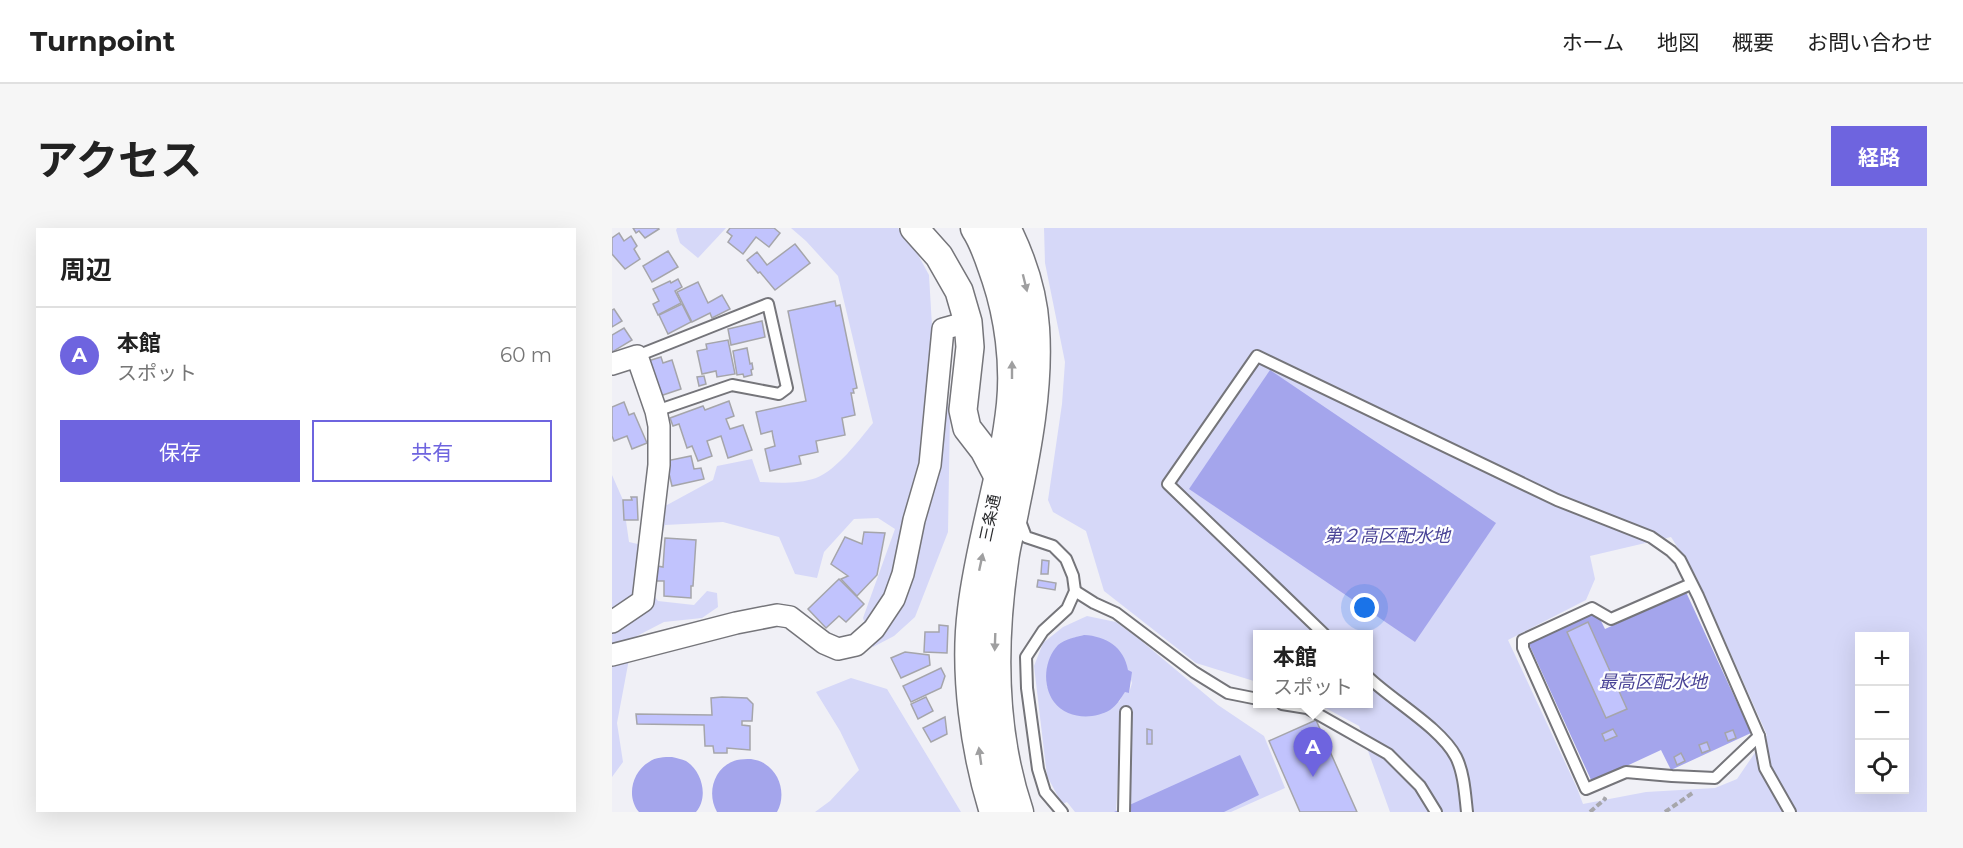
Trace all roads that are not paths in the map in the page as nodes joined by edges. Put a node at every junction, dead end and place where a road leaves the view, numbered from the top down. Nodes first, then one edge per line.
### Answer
1 (914, 228) edge
2 (976, 228) edge
3 (1005, 228) edge
4 (968, 322) junction
5 (637, 356) junction
6 (612, 363) edge
7 (656, 411) junction
8 (999, 478) junction
9 (1014, 507) junction
10 (1691, 584) junction
11 (1074, 591) junction
12 (612, 622) edge
13 (1320, 630) edge
14 (612, 655) edge
15 (1373, 681) edge
16 (1253, 698) edge
17 (1307, 708) edge
18 (1126, 712) dead end
19 (1759, 736) junction
20 (995, 812) edge
21 (1018, 812) edge
22 (1062, 812) edge
23 (1124, 812) edge
24 (1436, 812) edge
25 (1467, 812) edge
26 (1791, 812) edge

1 - 4 street
8 -> 2 main road, 三条通
3 -> 9 main road, 三条通
4 - 8 street
4 - 14 street
5 - 6 street
5 - 7 street
5 - 7 lane
7 - 12 street
8 - 9 street
20 -> 8 main road, 三条通
9 - 11 lane
9 -> 21 main road, 三条通
10 - 13 lane
10 - 19 lane
10 - 19 lane
11 - 16 lane
11 - 22 lane
15 - 25 lane
17 - 24 lane
18 - 23 lane
19 - 26 lane

